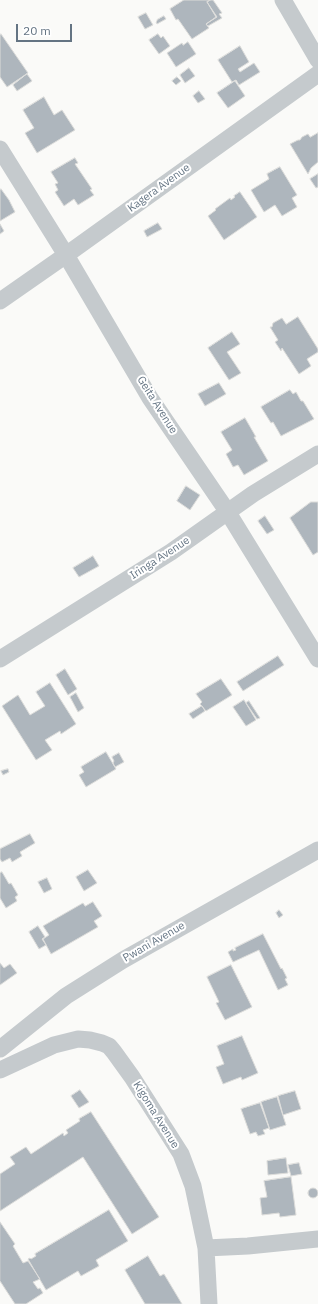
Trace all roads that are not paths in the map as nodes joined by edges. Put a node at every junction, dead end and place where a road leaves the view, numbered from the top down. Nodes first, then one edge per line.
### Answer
1 (283, 0) edge
2 (318, 60) edge
3 (318, 74) edge
4 (0, 149) edge
5 (66, 255) junction
6 (0, 301) edge
7 (318, 454) edge
8 (227, 512) junction
9 (0, 659) edge
10 (318, 659) edge
11 (318, 850) edge
12 (0, 1049) edge
13 (0, 1070) edge
14 (318, 1239) edge
15 (206, 1248) junction
16 (209, 1304) edge

1 - 2 street
3 - 5 street, Kagera Avenue
4 - 5 street, Geita Avenue
5 - 6 street, Kagera Avenue
5 - 8 street, Geita Avenue
7 - 8 street, Iringa Avenue
8 - 9 street, Iringa Avenue
8 - 10 street, Geita Avenue
11 - 12 street, Pwani Avenue
13 - 15 street, Kigoma Avenue
14 - 15 street
15 - 16 street, Kigoma Avenue

